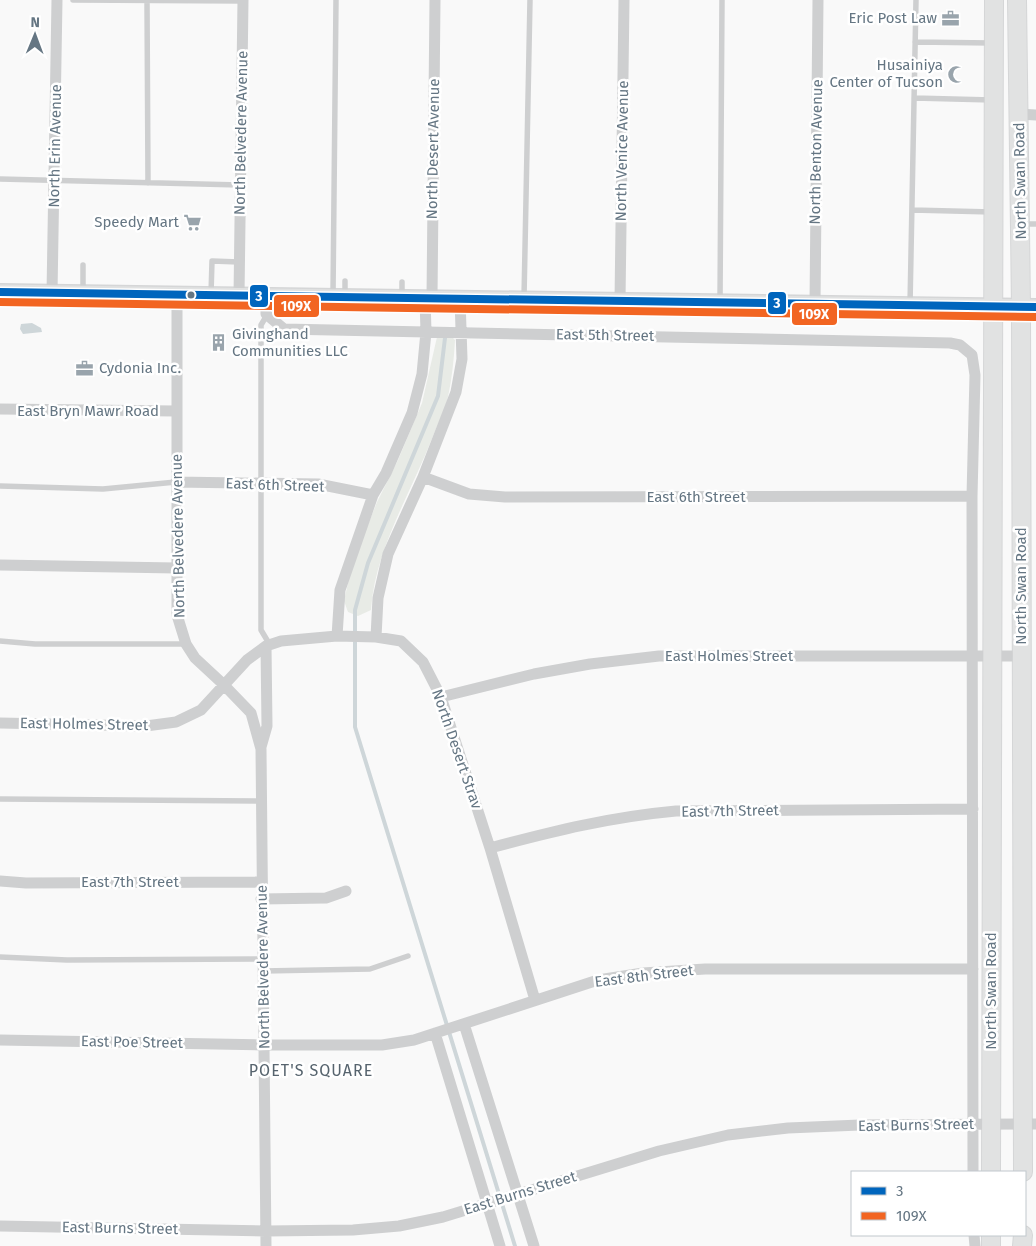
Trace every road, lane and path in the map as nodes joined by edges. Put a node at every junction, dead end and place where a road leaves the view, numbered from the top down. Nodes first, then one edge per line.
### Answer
1 (57, 0) edge
2 (73, 0) edge
3 (336, 0) edge
4 (435, 0) edge
5 (530, 0) edge
6 (624, 0) edge
7 (722, 0) edge
8 (818, 0) edge
9 (916, 0) edge
10 (994, 0) edge
11 (1017, 0) edge
12 (147, 1) edge
13 (243, 1) edge
14 (915, 42) junction
15 (994, 43) junction
16 (914, 98) junction
17 (994, 100) junction
18 (1028, 114) edge
19 (0, 179) edge
20 (54, 180) junction
21 (148, 183) junction
22 (240, 185) junction
23 (912, 210) junction
24 (994, 212) junction
25 (1028, 224) edge
26 (240, 262) junction
27 (83, 265) dead end
28 (345, 281) dead end
29 (402, 282) dead end
30 (0, 292) edge
31 (52, 293) junction
32 (83, 294) junction
33 (177, 295) junction
34 (211, 295) junction
35 (239, 296) junction
36 (266, 296) junction
37 (339, 297) junction
38 (402, 298) junction
39 (428, 298) junction
40 (460, 299) junction
41 (524, 300) junction
42 (620, 301) junction
43 (720, 302) junction
44 (815, 304) junction
45 (910, 305) junction
46 (994, 306) junction
47 (1029, 307) edge
48 (267, 315) junction
49 (426, 332) junction
50 (462, 332) junction
51 (966, 349) joint
52 (0, 410) edge
53 (175, 411) junction
54 (423, 477) junction
55 (176, 482) junction
56 (261, 483) junction
57 (0, 486) edge
58 (373, 496) junction
59 (972, 496) junction
60 (0, 565) edge
61 (176, 568) junction
62 (337, 636) junction
63 (376, 636) junction
64 (0, 641) edge
65 (186, 644) junction
66 (268, 646) junction
67 (973, 656) junction
68 (992, 656) junction
69 (1021, 656) junction
70 (224, 684) junction
71 (441, 697) junction
72 (0, 723) edge
73 (261, 748) junction
74 (0, 799) edge
75 (261, 801) junction
76 (973, 809) junction
77 (490, 848) junction
78 (0, 881) edge
79 (260, 882) junction
80 (346, 891) dead end
81 (261, 899) junction
82 (0, 956) edge
83 (408, 956) dead end
84 (262, 965) junction
85 (973, 969) junction
86 (535, 1000) junction
87 (464, 1024) junction
88 (435, 1033) junction
89 (0, 1040) edge
90 (264, 1045) junction
91 (972, 1124) junction
92 (991, 1124) junction
93 (1030, 1124) edge
94 (973, 1171) edge
95 (991, 1171) edge
96 (1023, 1171) edge
97 (518, 1194) junction
98 (486, 1203) junction
99 (0, 1226) edge
100 (266, 1231) junction
101 (266, 1246) edge
102 (500, 1246) edge
103 (534, 1246) edge

1 - 20 street, North Erin Avenue
2 - 12 lane
3 - 37 lane
4 - 39 street, North Desert Avenue
5 - 41 lane
6 - 42 street, North Venice Avenue
7 - 43 lane
8 - 44 street, North Benton Avenue
9 - 14 lane
10 - 15 main road, North Swan Road
11 - 18 main road, North Swan Road
12 - 13 lane
12 - 21 lane
13 - 22 street, North Belvedere Avenue
14 - 15 lane
14 - 16 lane
15 - 17 main road, North Swan Road
16 - 17 lane
16 - 23 lane
17 - 24 main road, North Swan Road
18 - 25 main road, North Swan Road
19 - 20 lane
20 - 21 lane
20 - 31 street, North Erin Avenue
21 - 22 lane
22 - 26 street, North Belvedere Avenue
23 - 24 lane
23 - 45 lane
24 - 46 main road, North Swan Road
25 - 47 main road, North Swan Road
26 - 34 lane
26 - 35 street, North Belvedere Avenue
27 - 32 lane
28 - 37 lane
29 - 38 lane
30 - 31 street
31 - 32 street
32 - 33 street
33 - 34 street
33 - 53 street, North Belvedere Avenue
34 - 35 street
35 - 36 street
36 - 37 street
36 - 48 street
37 - 38 street
38 - 39 street
39 - 40 street
39 - 49 street
40 - 41 street
40 - 50 street
41 - 42 street
42 - 43 street
43 - 44 street
44 - 45 street
45 - 46 street
46 - 47 street
46 - 68 main road, North Swan Road
47 - 69 main road, North Swan Road
48 - 49 street, East 5th Street
48 - 56 lane
49 - 50 street, East 5th Street
49 - 58 street
50 - 51 street, East 5th Street
50 - 54 street
51 - 59 street, North Swan Road
52 - 53 street, East Bryn Mawr Road
53 - 55 street, North Belvedere Avenue
54 - 59 street, East 6th Street
54 - 63 street
55 - 56 street, East 6th Street
55 - 57 lane
55 - 61 street, North Belvedere Avenue
56 - 58 street, East 6th Street
56 - 66 lane
58 - 62 street
59 - 67 street, North Swan Road
60 - 61 street
61 - 65 street, North Belvedere Avenue
62 - 63 street, East Holmes Street
62 - 66 street, East Holmes Street
63 - 71 street, North Desert Strav
64 - 65 lane
65 - 70 street, North Belvedere Avenue
66 - 70 street, East Holmes Street
66 - 73 street, North Belvedere Avenue
67 - 68 street, East Holmes Street
67 - 71 street, East Holmes Street
67 - 76 street, North Swan Road
68 - 69 street, East Holmes Street
68 - 92 main road, North Swan Road
69 - 93 main road, North Swan Road
70 - 72 street, East Holmes Street
70 - 73 street, North Belvedere Avenue
71 - 77 street, North Desert Strav
73 - 75 street, North Belvedere Avenue
74 - 75 lane
75 - 79 street, North Belvedere Avenue
76 - 77 street, East 7th Street
76 - 85 street, North Swan Road
77 - 86 street, North Desert Strav
78 - 79 street, East 7th Street
79 - 81 street, North Belvedere Avenue
80 - 81 street
81 - 84 street, North Belvedere Avenue
82 - 84 lane
83 - 84 lane
84 - 90 street, North Belvedere Avenue
85 - 86 street, East 8th Street
85 - 91 street, North Swan Road
86 - 87 street, East 8th Street
87 - 88 street, East 8th Street
87 - 97 street
88 - 90 street, East 8th Street
88 - 98 street
89 - 90 street, East Poe Street
90 - 100 street, North Belvedere Avenue
91 - 92 street, East Burns Street
91 - 94 street, North Swan Road
91 - 97 street, East Burns Street
92 - 93 street, East Burns Street
92 - 95 main road, North Swan Road
93 - 96 main road, North Swan Road
97 - 98 street, East Burns Street
97 - 103 street
98 - 100 street, East Burns Street
98 - 102 street
99 - 100 street, East Burns Street
100 - 101 street, North Belvedere Avenue

